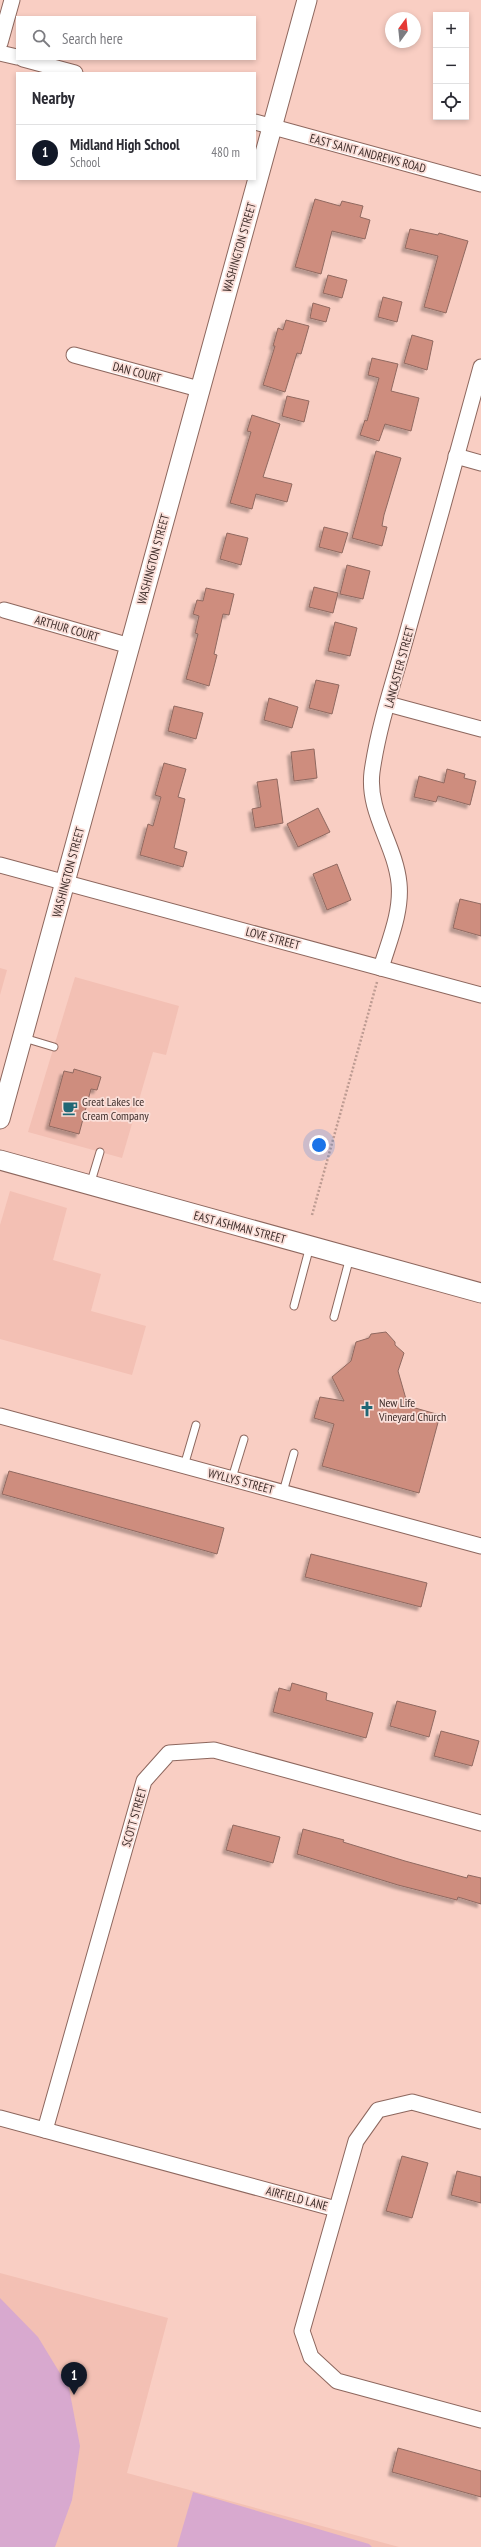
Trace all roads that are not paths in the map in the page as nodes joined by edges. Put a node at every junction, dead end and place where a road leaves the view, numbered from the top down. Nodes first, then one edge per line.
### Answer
1 (12, 0) edge
2 (307, 0) edge
3 (0, 43) edge
4 (0, 53) edge
5 (16, 57) edge
6 (27, 60) edge
7 (71, 72) edge
8 (264, 124) edge
9 (256, 157) edge
10 (250, 180) edge
11 (481, 184) edge
12 (74, 355) dead end
13 (481, 367) edge
14 (199, 389) junction
15 (456, 456) junction
16 (481, 463) edge
17 (4, 610) dead end
18 (130, 646) junction
19 (388, 704) junction
20 (481, 729) edge
21 (0, 865) edge
22 (66, 882) junction
23 (381, 968) junction
24 (481, 995) edge
25 (22, 1038) junction
26 (54, 1047) dead end
27 (0, 1119) edge
28 (100, 1152) dead end
29 (0, 1160) edge
30 (90, 1185) junction
31 (310, 1246) junction
32 (350, 1257) junction
33 (481, 1293) edge
34 (294, 1306) dead end
35 (334, 1317) dead end
36 (0, 1416) edge
37 (196, 1425) dead end
38 (244, 1439) dead end
39 (294, 1453) dead end
40 (184, 1466) junction
41 (232, 1478) junction
42 (283, 1492) junction
43 (481, 1546) edge
44 (481, 1823) edge
45 (0, 2118) edge
46 (481, 2121) edge
47 (45, 2130) junction
48 (336, 2209) junction
49 (481, 2420) edge

1 - 3 street
2 - 8 street, WASHINGTON STREET
4 - 5 street
6 - 7 street
8 - 9 street, WASHINGTON STREET
8 - 11 street, EAST SAINT ANDREWS ROAD
10 - 14 street, WASHINGTON STREET
12 - 14 street, DAN COURT
13 - 15 street, LANCASTER STREET
14 - 18 street, WASHINGTON STREET
15 - 16 street
15 - 19 street, LANCASTER STREET
17 - 18 street, ARTHUR COURT
18 - 22 street, WASHINGTON STREET
19 - 20 street
19 - 23 street, LANCASTER STREET
21 - 22 street, LOVE STREET
22 - 23 street, LOVE STREET
22 - 25 street, WASHINGTON STREET
23 - 24 street, LOVE STREET
25 - 26 lane
25 - 27 street, WASHINGTON STREET
28 - 30 lane
29 - 30 street, EAST ASHMAN STREET
30 - 31 street, EAST ASHMAN STREET
31 - 32 street, EAST ASHMAN STREET
31 - 34 lane
32 - 33 street, EAST ASHMAN STREET
32 - 35 lane
36 - 40 street, WYLLYS STREET
37 - 40 lane
38 - 41 lane
39 - 42 lane
40 - 41 street, WYLLYS STREET
41 - 42 street, WYLLYS STREET
42 - 43 street, WYLLYS STREET
44 - 47 street, SCOTT STREET
45 - 47 street, AIRFIELD LANE
46 - 48 street
47 - 48 street, AIRFIELD LANE
48 - 49 street, AIRFIELD LANE

